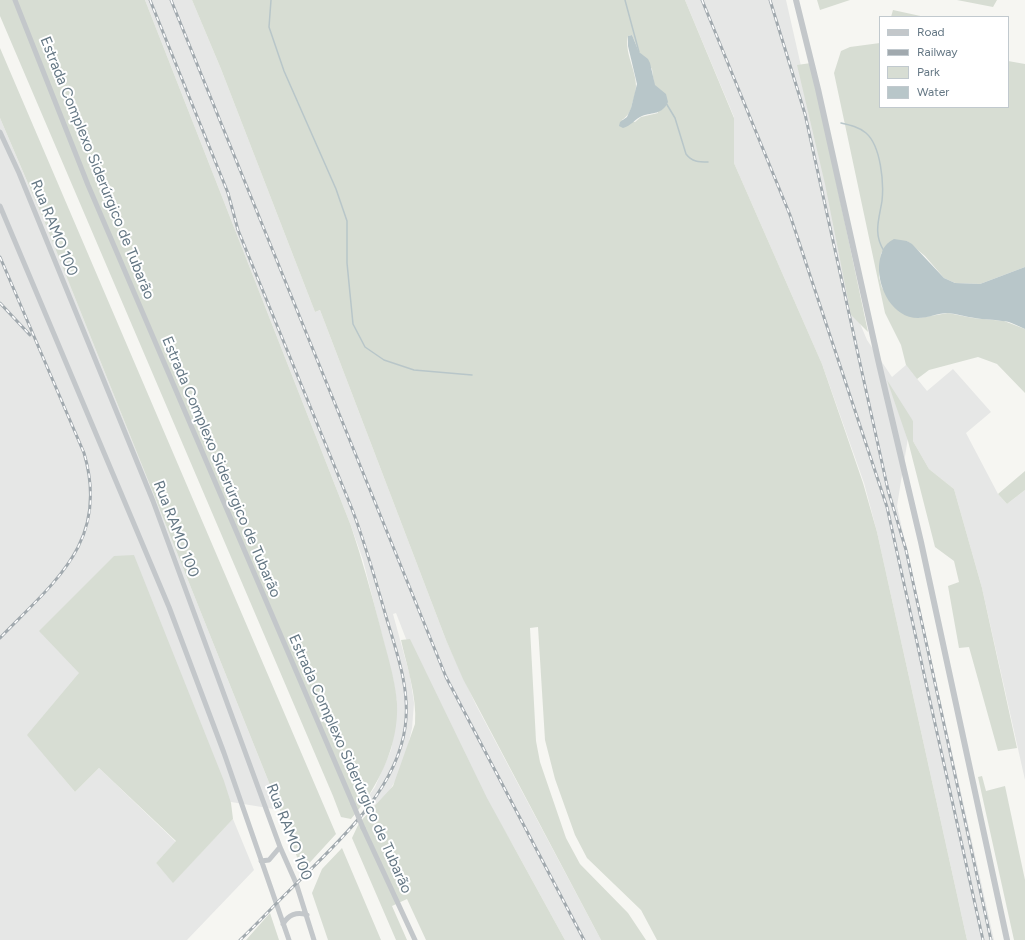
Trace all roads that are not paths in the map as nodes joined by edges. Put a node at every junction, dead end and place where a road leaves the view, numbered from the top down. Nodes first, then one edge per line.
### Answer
1 (15, 0) edge
2 (796, 0) edge
3 (0, 132) edge
4 (0, 206) edge
5 (280, 847) junction
6 (261, 861) junction
7 (307, 915) junction
8 (283, 924) junction
9 (288, 940) edge
10 (314, 940) edge
11 (415, 940) edge
12 (1007, 940) edge

1 - 11 street, Estrada Complexo Siderúrgico de Tubarão, bridge
2 - 12 street
3 - 5 street, Rua RAMO 100
4 - 6 street
5 - 6 street
5 - 7 street, Rua RAMO 100
6 - 8 street
7 - 8 street
7 - 10 street, Rua RAMO 100
8 - 9 street

